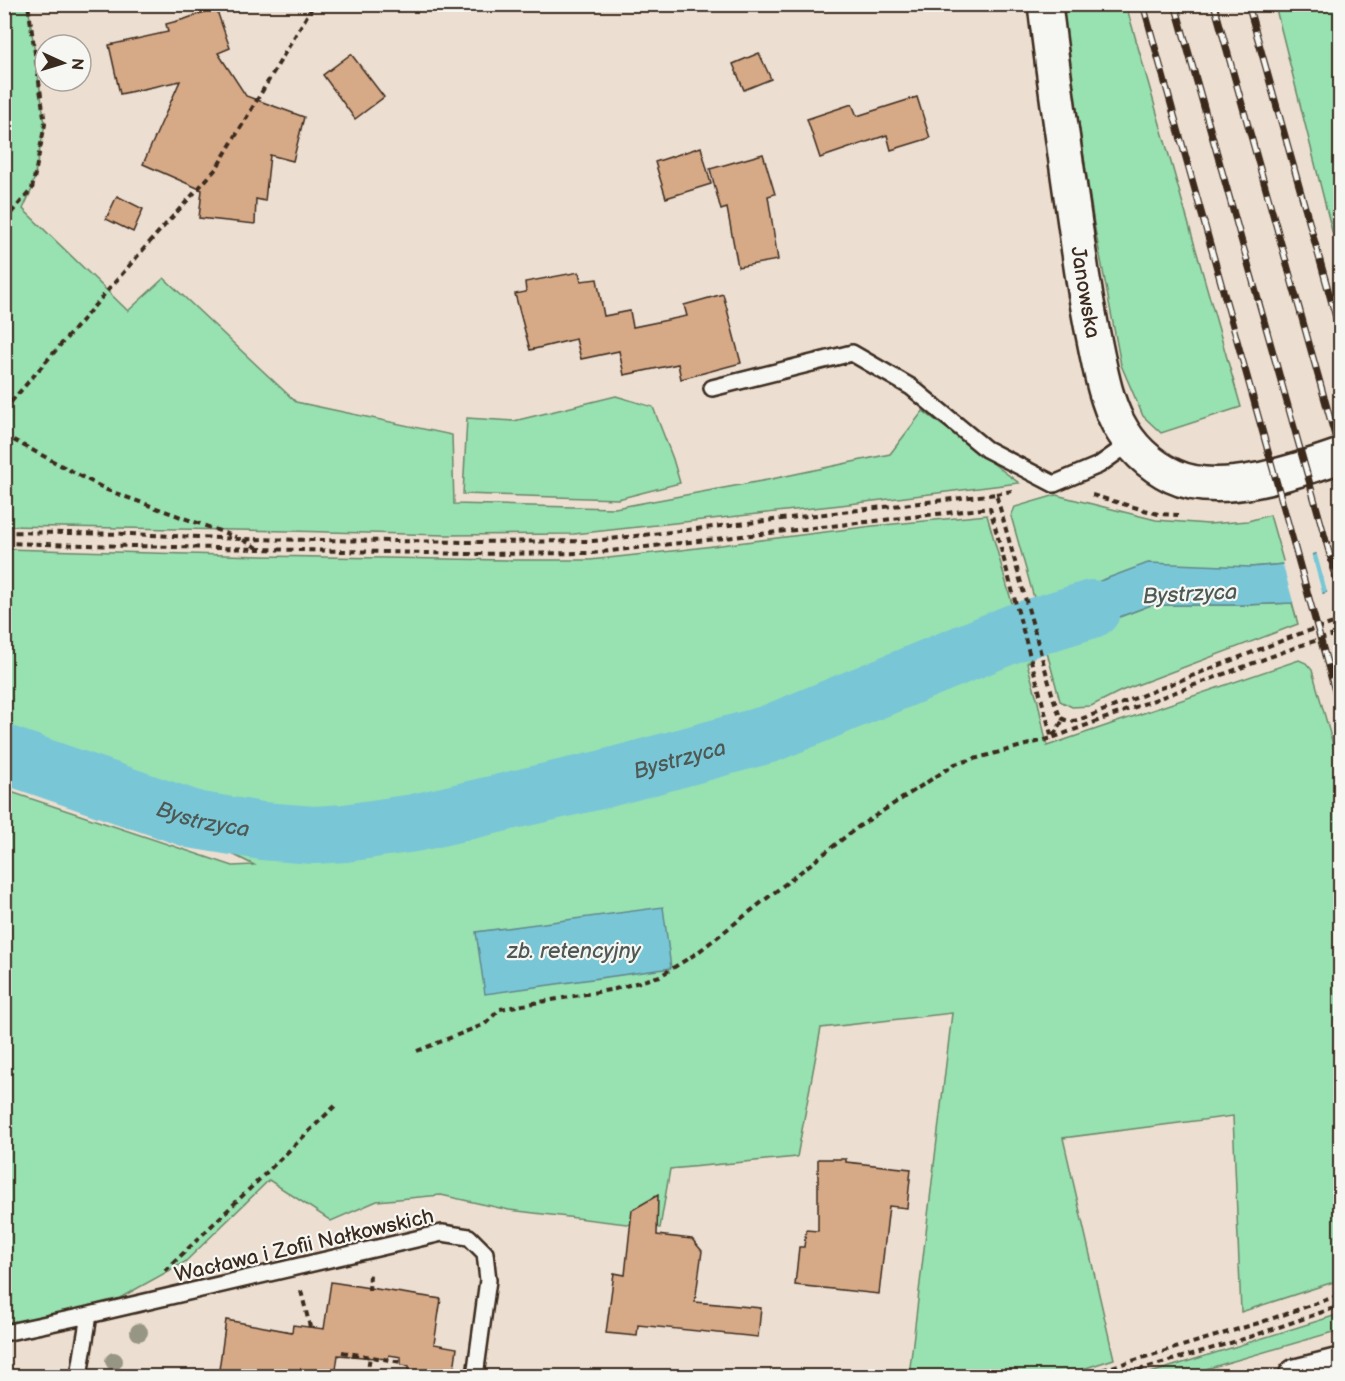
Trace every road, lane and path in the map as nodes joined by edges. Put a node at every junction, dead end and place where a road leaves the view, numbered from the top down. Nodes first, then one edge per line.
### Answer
1 (28, 4) edge
2 (314, 4) edge
3 (1045, 4) edge
4 (4, 221) edge
5 (712, 388) dead end
6 (4, 410) edge
7 (4, 435) edge
8 (1131, 443) junction
9 (1341, 456) edge
10 (4, 532) edge
11 (240, 539) junction
12 (4, 543) edge
13 (259, 549) junction
14 (1341, 621) edge
15 (1341, 633) edge
16 (1063, 720) junction
17 (1052, 738) junction
18 (417, 1051) dead end
19 (336, 1105) dead end
20 (294, 1267) junction
21 (1341, 1295) edge
22 (130, 1305) junction
23 (1341, 1306) edge
24 (89, 1315) junction
25 (310, 1327) dead end
26 (4, 1333) edge
27 (342, 1352) dead end
28 (370, 1356) junction
29 (401, 1362) dead end
30 (1341, 1365) edge
31 (79, 1377) edge
32 (367, 1377) edge
33 (475, 1377) edge
34 (1082, 1377) edge
35 (1118, 1377) edge
36 (1296, 1377) edge

1 - 4 path
2 - 6 path
3 - 8 street, Janowska
5 - 8 lane
7 - 11 path
8 - 9 street, Janowska
10 - 11 path
11 - 13 path
11 - 16 path
12 - 13 path
13 - 17 path
14 - 16 path
15 - 17 path
16 - 17 path
17 - 18 path
19 - 22 path
20 - 22 lane, Wacława i Zofii Nałkowskich
20 - 25 path
20 - 33 lane, Wacława i Zofii Nałkowskich
21 - 34 path
22 - 24 lane, Wacława i Zofii Nałkowskich
23 - 35 path
24 - 26 lane, Wacława i Zofii Nałkowskich
24 - 31 lane
27 - 28 path
28 - 29 path
28 - 32 path
30 - 36 street

